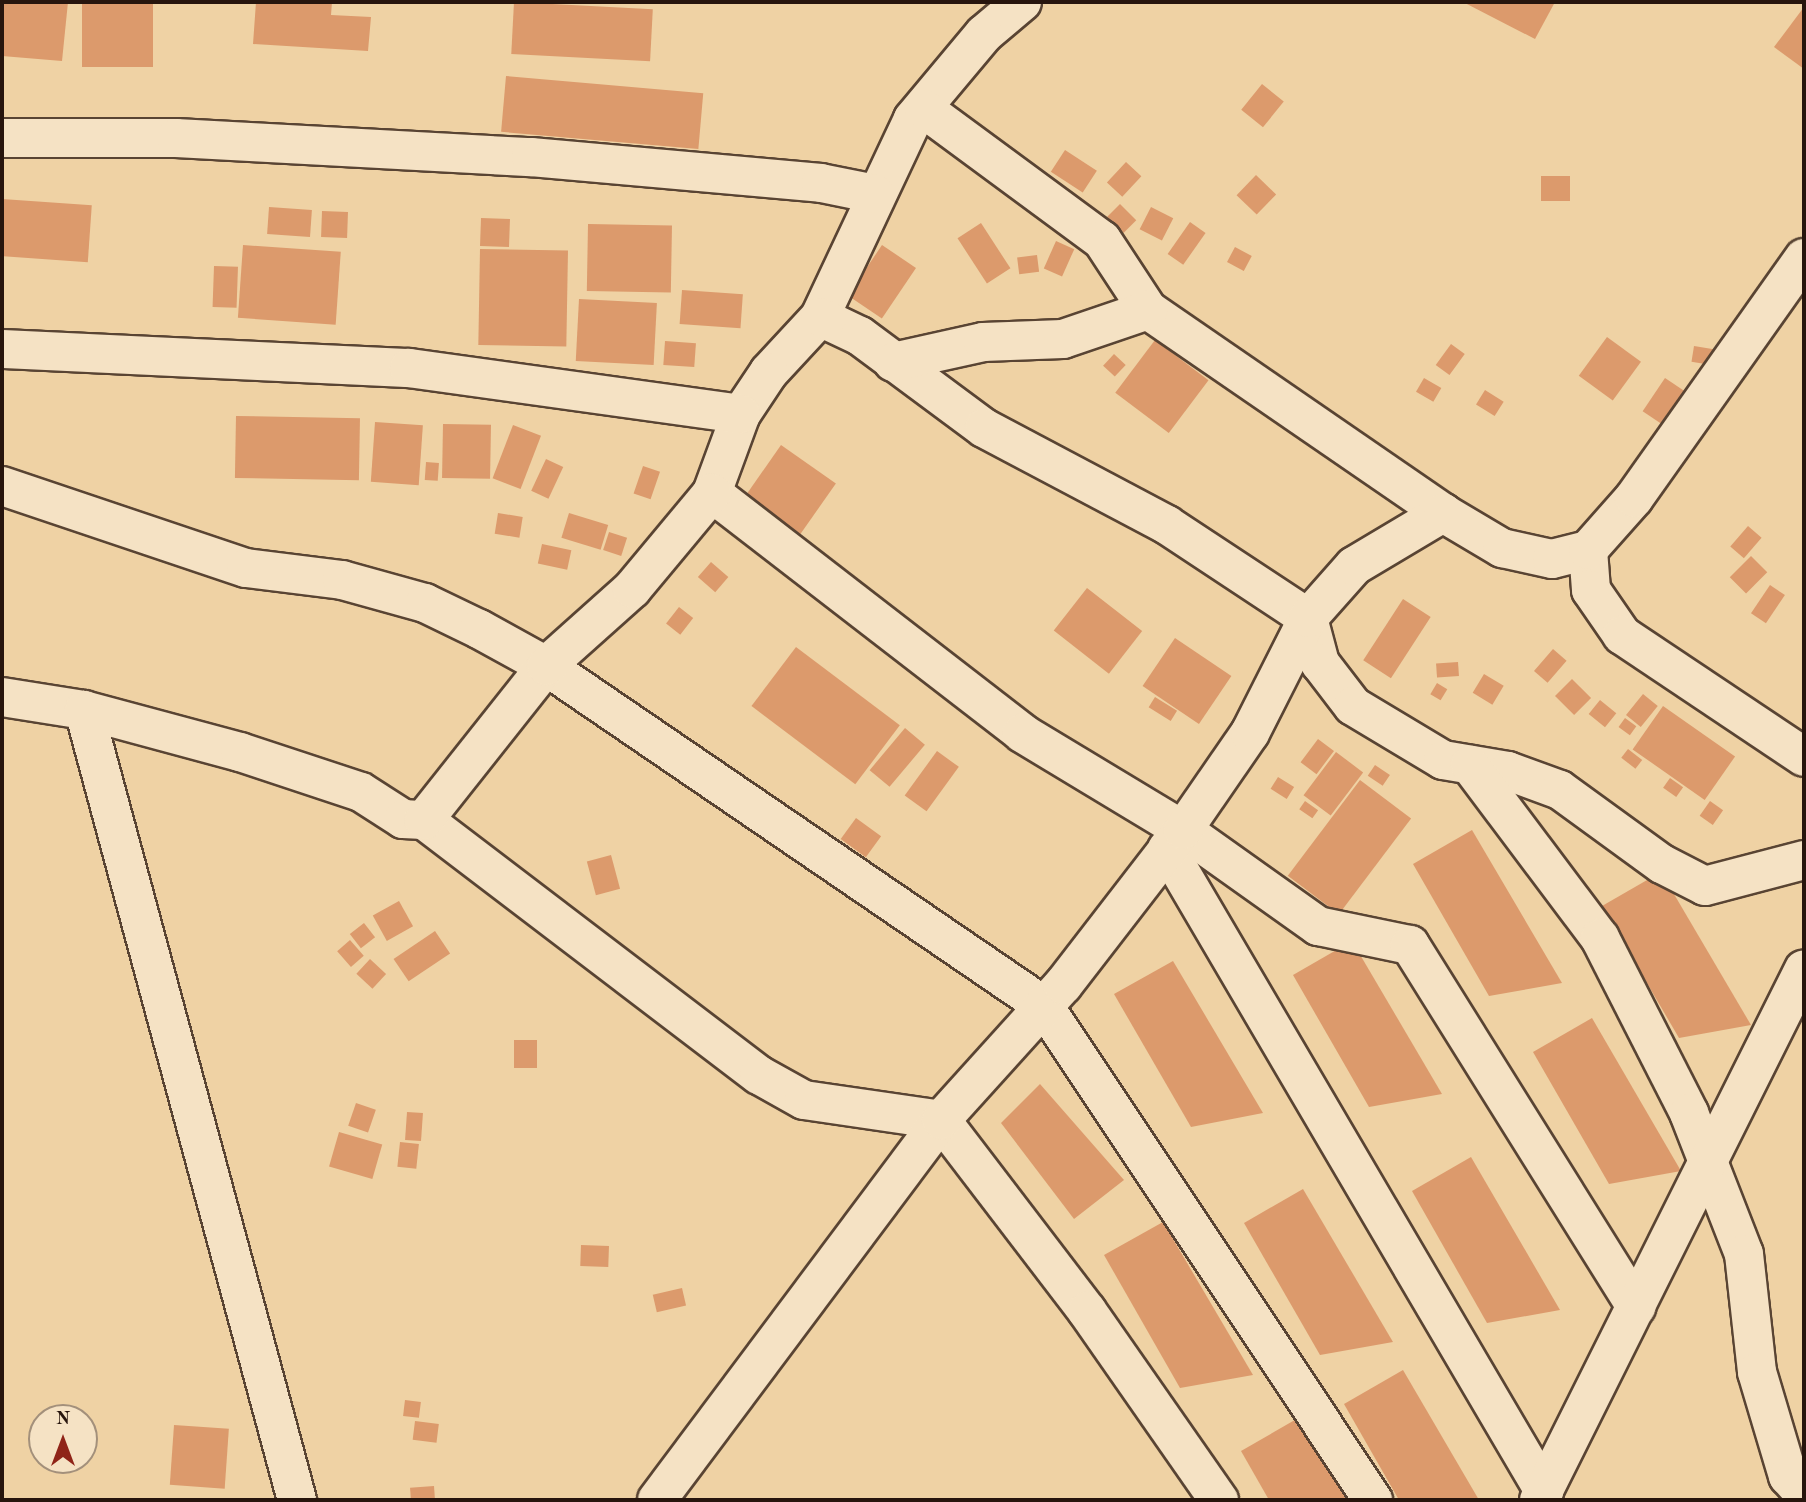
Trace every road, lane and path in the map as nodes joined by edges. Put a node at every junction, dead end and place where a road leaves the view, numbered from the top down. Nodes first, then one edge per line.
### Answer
1 (1022, 2) edge
2 (924, 109) junction
3 (2, 138) edge
4 (875, 194) junction
5 (1804, 258) edge
6 (1148, 310) junction
7 (820, 317) junction
8 (2, 349) edge
9 (893, 362) junction
10 (741, 414) junction
11 (2, 486) edge
12 (712, 493) junction
13 (1443, 513) junction
14 (1588, 550) junction
15 (1308, 618) junction
16 (546, 666) junction
17 (2, 697) edge
18 (84, 710) junction
19 (1804, 757) edge
20 (1470, 765) junction
21 (424, 820) junction
22 (1175, 839) junction
23 (1804, 860) edge
24 (1804, 969) edge
25 (1044, 1006) junction
26 (941, 1119) junction
27 (1708, 1162) junction
28 (1636, 1307) junction
29 (1804, 1494) edge
30 (1541, 1495) edge
31 (298, 1500) edge
32 (657, 1500) edge
33 (1219, 1500) edge
34 (1373, 1500) edge

1 - 2 street
2 - 4 street
2 - 6 street
3 - 4 street
4 - 7 street
5 - 14 street
6 - 9 street
6 - 13 street
7 - 9 street
7 - 10 street
8 - 10 street
9 - 15 street
10 - 12 street
11 - 16 street
12 - 16 street
12 - 22 street
13 - 14 street
13 - 15 street
14 - 19 street
15 - 20 street
15 - 22 street
16 - 21 street
16 - 25 street
17 - 18 street
18 - 21 street
18 - 31 street
20 - 23 street
20 - 27 street
21 - 26 street
22 - 25 street
22 - 28 street
22 - 30 street
24 - 27 street
25 - 26 street
25 - 34 street
26 - 32 street
26 - 33 street
27 - 28 street
27 - 29 street
28 - 30 street

